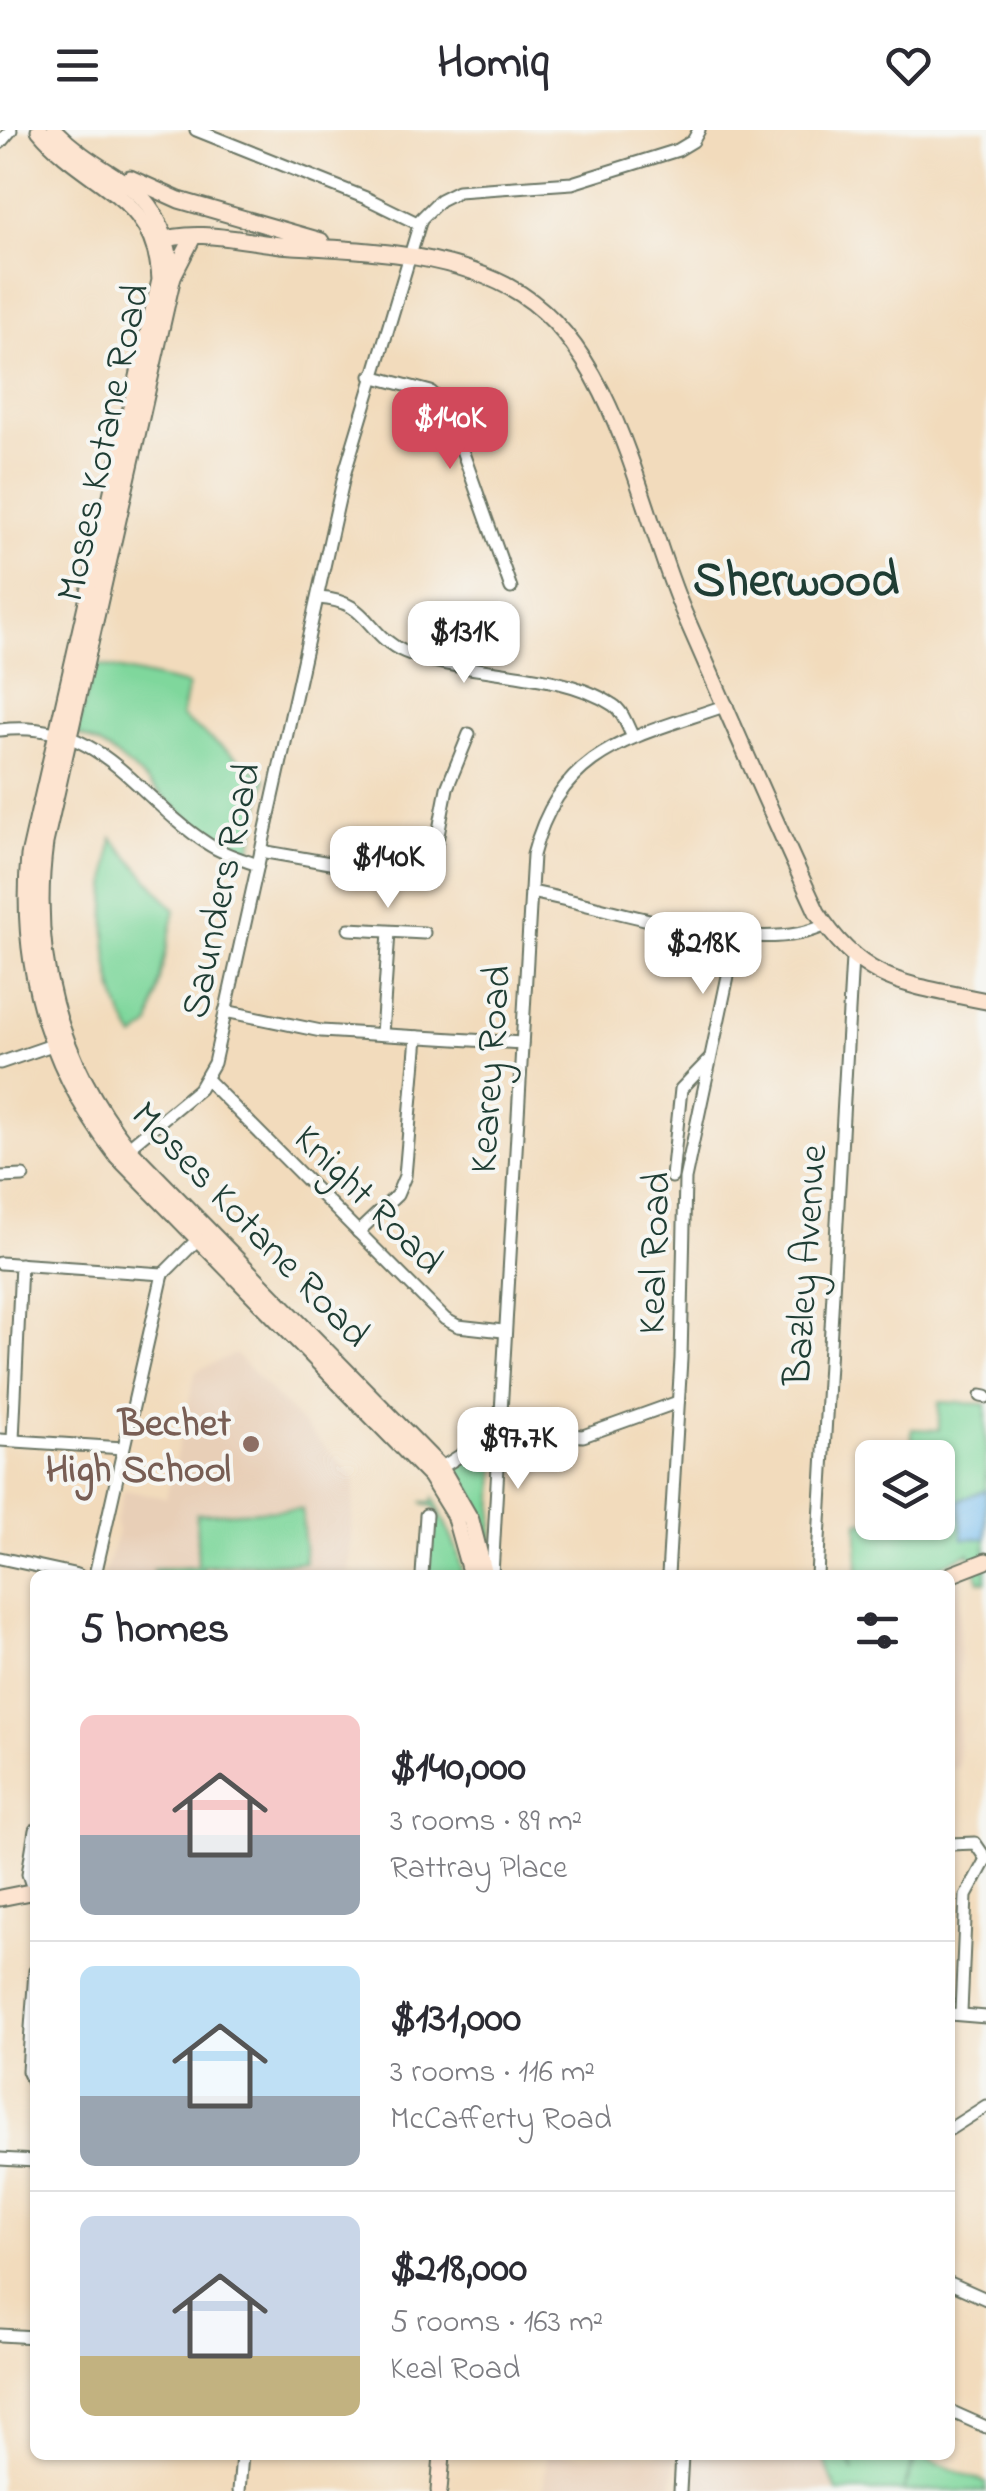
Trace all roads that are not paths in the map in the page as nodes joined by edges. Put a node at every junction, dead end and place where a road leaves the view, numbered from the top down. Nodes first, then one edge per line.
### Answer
1 (11, 130) edge
2 (40, 130) edge
3 (54, 130) edge
4 (699, 130) edge
5 (203, 131) edge
6 (0, 143) edge
7 (112, 171) junction
8 (179, 200) junction
9 (149, 217) junction
10 (419, 224) junction
11 (194, 236) junction
12 (160, 242) junction
13 (334, 246) junction
14 (406, 258) junction
15 (173, 276) junction
16 (371, 376) junction
17 (121, 480) junction
18 (510, 588) dead end
19 (318, 598) junction
20 (727, 705) junction
21 (0, 730) edge
22 (469, 734) dead end
23 (62, 735) junction
24 (632, 737) junction
25 (261, 851) junction
26 (258, 865) junction
27 (531, 892) junction
28 (826, 925) junction
29 (349, 929) dead end
30 (389, 932) junction
31 (424, 933) dead end
32 (736, 938) junction
33 (852, 958) junction
34 (986, 1000) edge
35 (225, 1011) junction
36 (382, 1034) junction
37 (417, 1038) junction
38 (58, 1043) junction
39 (522, 1043) junction
40 (708, 1061) junction
41 (0, 1064) edge
42 (207, 1080) junction
43 (122, 1152) junction
44 (23, 1176) dead end
45 (672, 1177) dead end
46 (0, 1178) edge
47 (358, 1232) junction
48 (203, 1235) junction
49 (0, 1263) edge
50 (22, 1264) junction
51 (163, 1274) junction
52 (504, 1331) junction
53 (678, 1402) junction
54 (500, 1430) junction
55 (7, 1440) edge
56 (123, 1448) junction
57 (435, 1472) junction
58 (426, 1515) dead end
59 (0, 1558) edge
60 (986, 1561) edge
61 (55, 1570) edge
62 (95, 1570) edge
63 (422, 1570) edge
64 (470, 1570) edge
65 (486, 1570) edge
66 (488, 1570) edge
67 (668, 1570) edge
68 (818, 1570) edge
69 (955, 1573) edge
70 (955, 1844) edge
71 (30, 1894) edge
72 (0, 1898) edge
73 (956, 2013) edge
74 (986, 2016) edge
75 (30, 2042) edge
76 (30, 2075) edge
77 (986, 2106) edge
78 (955, 2126) edge
79 (0, 2159) edge
80 (30, 2162) edge
81 (955, 2285) edge
82 (986, 2299) edge
83 (0, 2335) edge
84 (30, 2337) edge
85 (0, 2348) edge
86 (955, 2413) edge
87 (986, 2427) edge
88 (242, 2460) edge
89 (442, 2460) edge
90 (682, 2460) edge
91 (240, 2491) edge
92 (440, 2491) edge
93 (680, 2491) edge

1 - 6 street
2 - 9 street
3 - 7 street
4 - 10 street
5 - 10 street
7 - 8 street
7 - 9 street
8 - 9 street
8 - 13 street
9 - 12 street
10 - 14 street, Saunders Road
11 - 12 street
11 - 13 street
11 - 15 street
12 - 15 street, Moses Kotane Road
12 - 17 street, Moses Kotane Road
13 - 14 street
14 - 16 street, Saunders Road
14 - 20 street
15 - 17 street, Moses Kotane Road
16 - 18 street
16 - 19 street, Saunders Road
17 - 23 street, Moses Kotane Road
19 - 24 street
19 - 25 street, Saunders Road
20 - 24 street, Kearey Road
20 - 28 street
21 - 23 street
22 - 25 street
23 - 26 street
23 - 38 street, Moses Kotane Road
24 - 27 street, Kearey Road
25 - 26 street, Saunders Road
26 - 35 street, Saunders Road
27 - 32 street
27 - 39 street, Kearey Road
28 - 32 street
28 - 33 street
29 - 30 street
30 - 31 street
30 - 36 street
32 - 40 street, Keal Road
33 - 34 street
33 - 68 street, Bazley Avenue
35 - 36 street
35 - 42 street, Saunders Road
36 - 37 street
37 - 39 street
37 - 47 street
38 - 41 street
38 - 43 street, Moses Kotane Road
39 - 52 street, Kearey Road
40 - 45 street
40 - 53 street, Keal Road
42 - 43 street, Saunders Road
42 - 47 street, Knight Road
43 - 48 street, Moses Kotane Road
44 - 46 street
47 - 52 street, Knight Road
48 - 51 street
48 - 57 street, Moses Kotane Road
49 - 50 street
50 - 51 street
50 - 55 street
51 - 56 street
52 - 54 street, Kearey Road
53 - 54 street
53 - 67 street, Keal Road
54 - 57 street
54 - 66 street, Kearey Road
55 - 56 street
56 - 62 street
57 - 64 street, Moses Kotane Road
57 - 65 street, Moses Kotane Road
58 - 63 street
59 - 61 street
60 - 69 street
70 - 73 street
71 - 72 street
73 - 74 street
75 - 76 street
77 - 78 street
79 - 80 street
81 - 82 street
83 - 84 street
83 - 85 street
86 - 87 street
88 - 91 street
89 - 92 street
90 - 93 street

